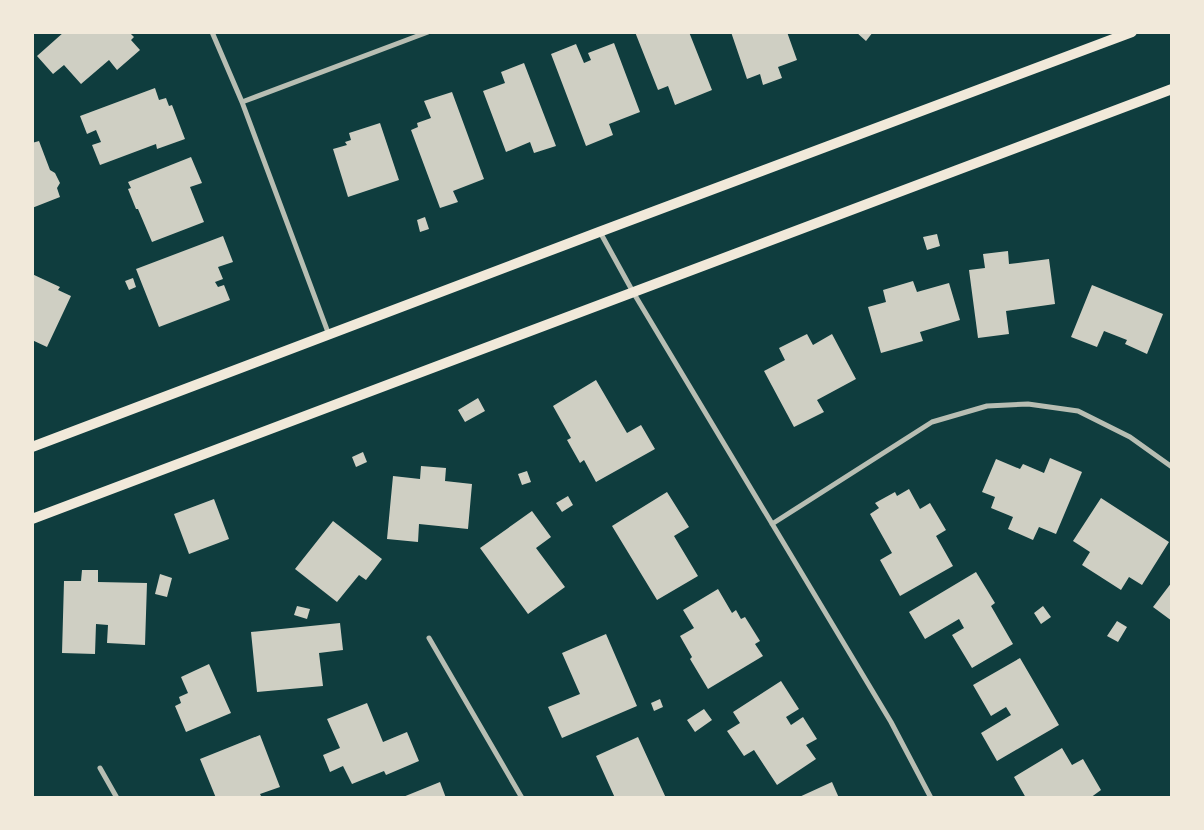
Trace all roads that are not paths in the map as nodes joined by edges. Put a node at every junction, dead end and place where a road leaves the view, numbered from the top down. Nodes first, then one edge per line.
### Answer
1 (212, 32) edge
2 (428, 32) edge
3 (1132, 32) edge
4 (1172, 88) edge
5 (242, 102) junction
6 (599, 232) junction
7 (633, 292) junction
8 (329, 335) junction
9 (32, 447) edge
10 (1172, 467) edge
11 (32, 519) edge
12 (772, 524) junction
13 (429, 638) dead end
14 (100, 768) dead end
15 (117, 798) edge
16 (522, 798) edge
17 (931, 798) edge

1 - 5 street
2 - 5 street
3 - 6 main road
4 - 7 main road
5 - 8 street
6 - 7 street
6 - 8 main road
7 - 11 main road
7 - 12 street
8 - 9 main road
10 - 12 street
12 - 17 street
13 - 16 street
14 - 15 street

